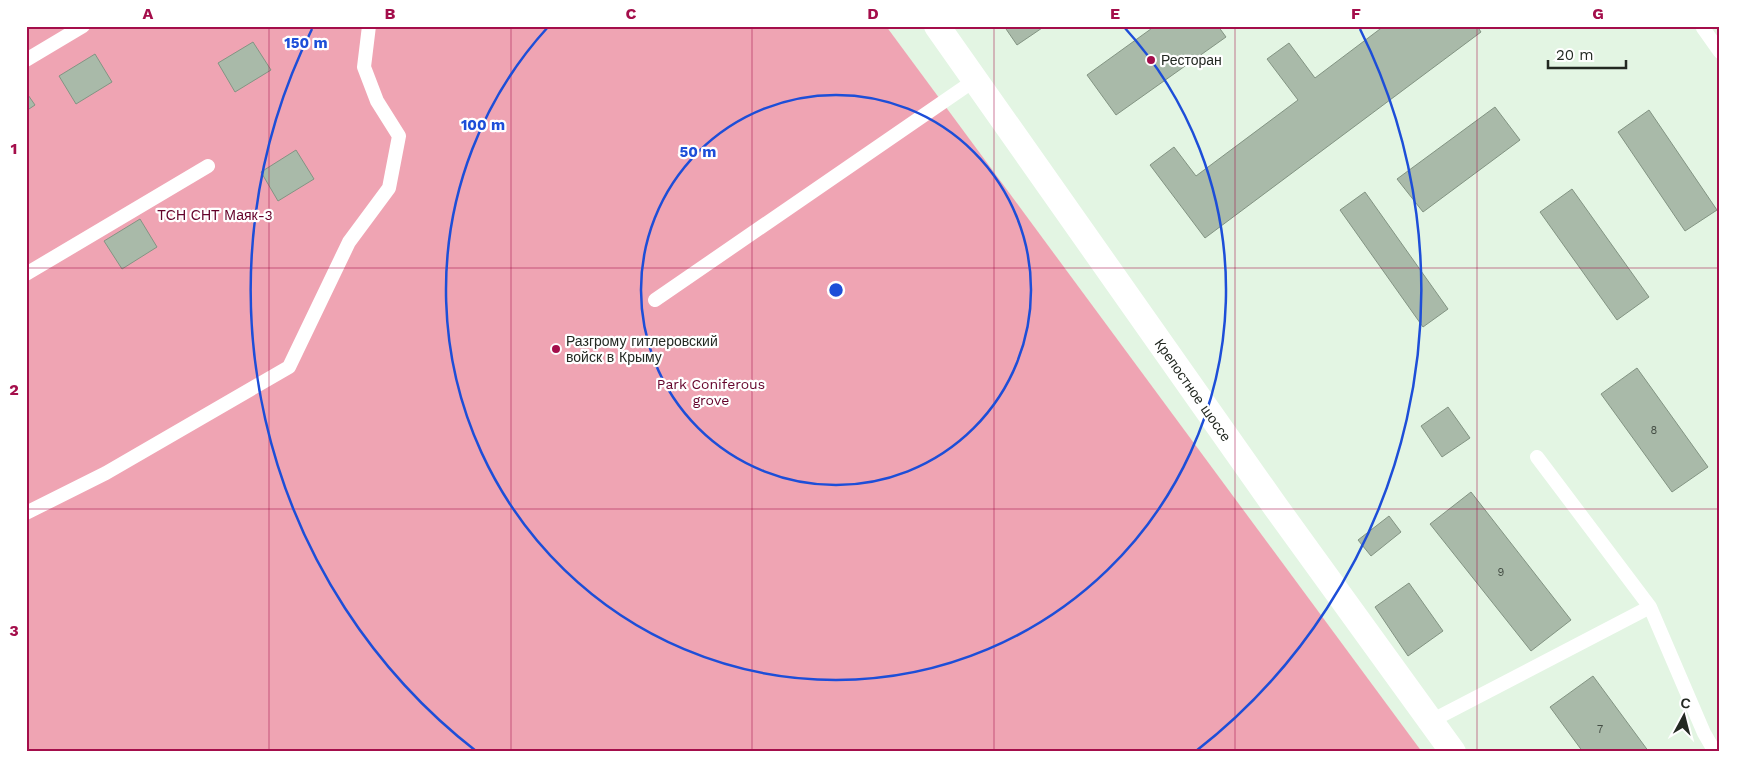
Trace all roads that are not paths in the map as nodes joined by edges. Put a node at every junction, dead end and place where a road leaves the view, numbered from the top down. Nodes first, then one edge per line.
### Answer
1 (83, 26) edge
2 (369, 26) edge
3 (937, 26) edge
4 (1704, 26) edge
5 (1720, 52) edge
6 (26, 60) edge
7 (975, 80) junction
8 (208, 166) dead end
9 (26, 274) edge
10 (655, 300) dead end
11 (1537, 457) dead end
12 (26, 513) edge
13 (1650, 607) junction
14 (1432, 721) junction
15 (1453, 752) edge
16 (1716, 752) edge

1 - 6 lane
2 - 12 lane
3 - 7 street, Крепостное шоссе
4 - 5 lane
7 - 10 lane
7 - 14 street, Крепостное шоссе
8 - 9 lane
11 - 13 lane
13 - 14 lane
13 - 16 lane
14 - 15 street, Крепостное шоссе

